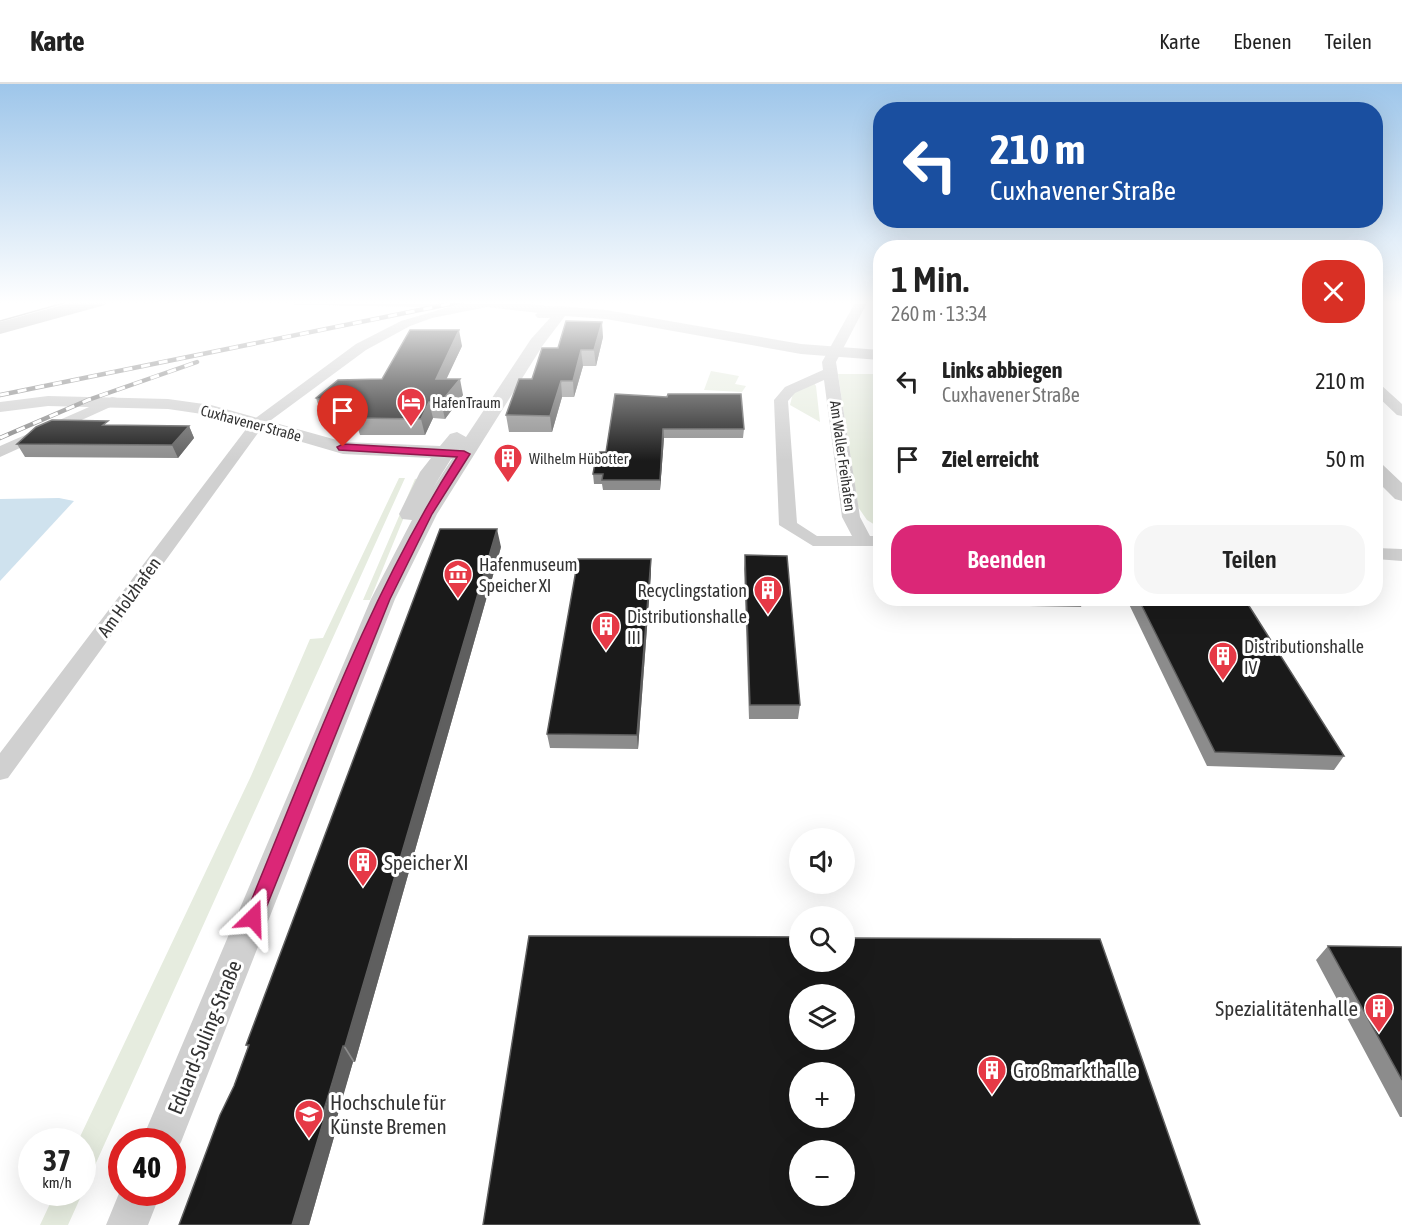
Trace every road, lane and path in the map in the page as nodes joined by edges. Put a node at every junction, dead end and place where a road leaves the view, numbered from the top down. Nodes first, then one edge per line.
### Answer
1 (353, 354) edge
2 (528, 354) edge
3 (793, 354) edge
4 (835, 354) edge
5 (873, 356) edge
6 (831, 362) junction
7 (873, 364) edge
8 (1383, 394) edge
9 (112, 401) junction
10 (0, 407) edge
11 (1402, 412) edge
12 (258, 423) junction
13 (0, 452) edge
14 (455, 453) junction
15 (1383, 476) edge
16 (1402, 495) edge
17 (872, 541) edge
18 (1383, 554) edge
19 (1402, 555) edge
20 (0, 771) edge
21 (167, 1128) edge
22 (134, 1206) edge
23 (127, 1225) edge

1 - 12 street, Am Holzhafen
2 - 14 street, Eduard-Suling-Straße
3 - 6 street
4 - 6 street
5 - 6 street
6 - 7 street
6 - 17 street, Am Waller Freihafen
6 - 17 street
8 - 11 street
9 - 10 street, Cuxhavener Straße
9 - 12 street, Cuxhavener Straße
9 - 13 street
12 - 14 street, Cuxhavener Straße
12 - 20 street, Am Holzhafen
14 - 21 street, Eduard-Suling-Straße
15 - 16 street
18 - 19 street
22 - 23 street

